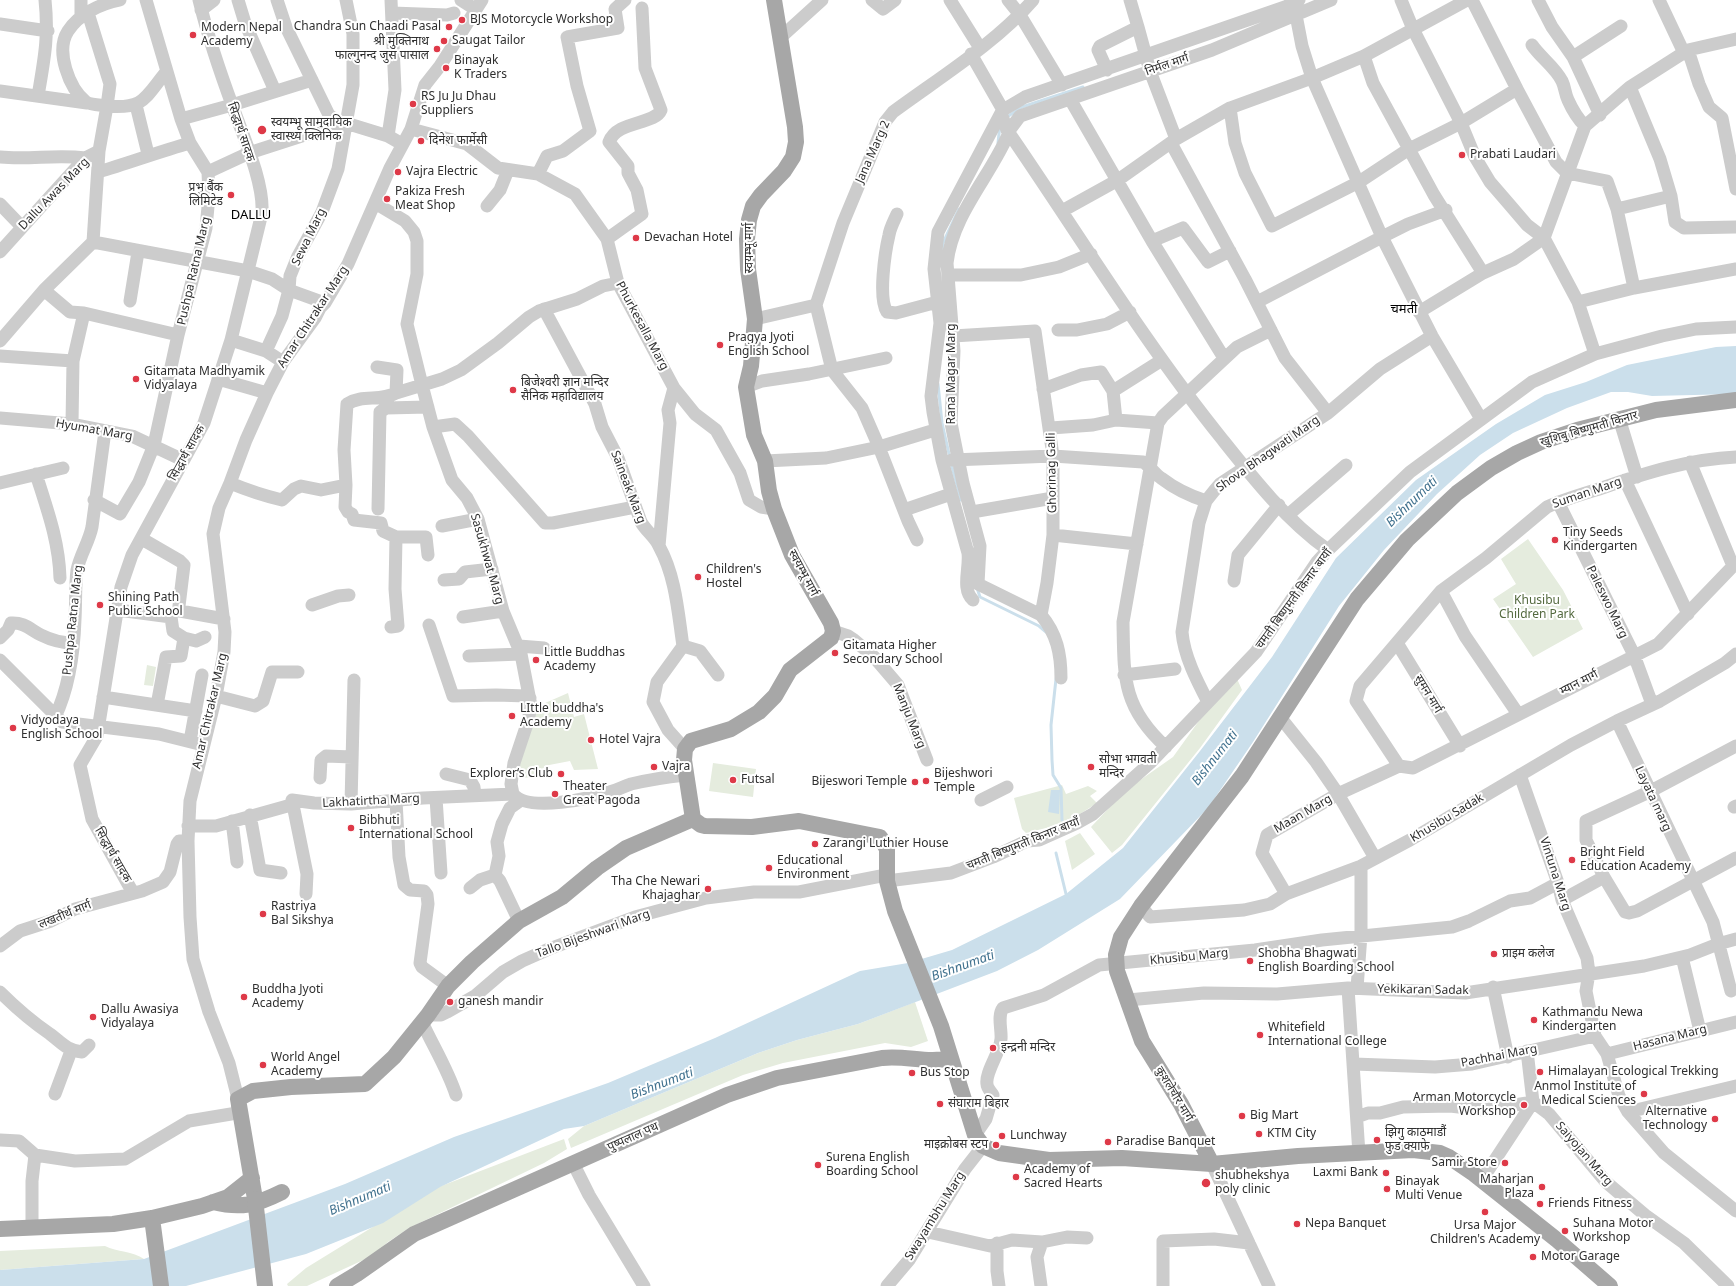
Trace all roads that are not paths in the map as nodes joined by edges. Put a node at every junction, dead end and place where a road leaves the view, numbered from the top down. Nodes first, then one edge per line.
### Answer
1 (45, 0) edge
2 (81, 0) edge
3 (146, 0) edge
4 (214, 0) edge
5 (238, 0) edge
6 (278, 0) edge
7 (346, 0) edge
8 (461, 0) edge
9 (625, 0) edge
10 (774, 0) edge
11 (822, 0) edge
12 (872, 0) edge
13 (895, 0) edge
14 (950, 0) edge
15 (1008, 0) edge
16 (1033, 0) edge
17 (1130, 0) edge
18 (1299, 0) edge
19 (1331, 0) edge
20 (1401, 0) edge
21 (1467, 0) edge
22 (1472, 0) edge
23 (1538, 0) edge
24 (112, 1) edge
25 (1662, 1) edge
26 (1284, 3) edge
27 (200, 5) edge
28 (479, 5) edge
29 (391, 6) edge
30 (642, 8) dead end
31 (454, 13) dead end
32 (84, 14) junction
33 (1020, 15) junction
34 (1296, 16) junction
35 (0, 24) edge
36 (1621, 26) dead end
37 (1138, 27) junction
38 (1413, 29) junction
39 (48, 31) junction
40 (780, 38) junction
41 (1736, 39) edge
42 (1532, 45) dead end
43 (975, 51) junction
44 (1686, 51) junction
45 (1145, 56) junction
46 (1364, 56) junction
47 (1573, 57) junction
48 (1107, 70) junction
49 (1150, 71) junction
50 (166, 72) junction
51 (1312, 78) junction
52 (312, 80) junction
53 (1062, 85) junction
54 (1630, 87) junction
55 (1517, 89) junction
56 (0, 91) edge
57 (275, 91) junction
58 (38, 96) junction
59 (1070, 99) junction
60 (87, 103) junction
61 (136, 105) junction
62 (232, 105) junction
63 (107, 106) junction
64 (1230, 108) junction
65 (1002, 113) junction
66 (1600, 115) junction
67 (180, 119) junction
68 (347, 122) junction
69 (1461, 123) junction
70 (1585, 126) junction
71 (411, 130) junction
72 (590, 132) junction
73 (1008, 132) junction
74 (388, 136) junction
75 (611, 137) junction
76 (1173, 141) junction
77 (190, 143) junction
78 (1732, 143) edge
79 (402, 144) junction
80 (1409, 149) junction
81 (99, 151) junction
82 (249, 153) junction
83 (148, 154) junction
84 (0, 158) edge
85 (86, 158) junction
86 (508, 170) junction
87 (98, 172) junction
88 (208, 172) junction
89 (1566, 173) junction
90 (538, 174) junction
91 (1118, 180) junction
92 (1359, 182) junction
93 (1736, 189) edge
94 (1671, 196) junction
95 (375, 203) junction
96 (0, 204) edge
97 (487, 206) dead end
98 (1617, 209) junction
99 (1446, 210) junction
100 (1062, 211) junction
101 (897, 214) dead end
102 (22, 227) junction
103 (1736, 227) edge
104 (1382, 237) junction
105 (1544, 238) junction
106 (607, 239) junction
107 (1152, 241) junction
108 (93, 242) junction
109 (1230, 251) junction
110 (0, 252) edge
111 (138, 252) junction
112 (1092, 254) junction
113 (197, 262) junction
114 (1736, 269) edge
115 (248, 271) junction
116 (1484, 273) junction
117 (948, 275) junction
118 (618, 282) junction
119 (1634, 288) junction
120 (44, 290) junction
121 (289, 290) junction
122 (130, 301) dead end
123 (942, 301) junction
124 (1257, 302) junction
125 (1578, 302) junction
126 (325, 303) junction
127 (816, 305) junction
128 (544, 309) junction
129 (1130, 312) junction
130 (1419, 312) junction
131 (84, 313) junction
132 (755, 319) junction
133 (1736, 327) edge
134 (1058, 330) dead end
135 (1271, 330) junction
136 (178, 335) junction
137 (953, 336) junction
138 (1432, 336) junction
139 (231, 340) junction
140 (0, 341) edge
141 (266, 351) junction
142 (1595, 354) junction
143 (0, 356) edge
144 (886, 358) dead end
145 (1224, 358) junction
146 (1162, 360) junction
147 (73, 361) junction
148 (283, 362) junction
149 (377, 367) dead end
150 (832, 370) junction
151 (218, 379) junction
152 (422, 385) junction
153 (746, 387) junction
154 (674, 388) junction
155 (1043, 389) junction
156 (1113, 390) junction
157 (266, 393) junction
158 (396, 393) junction
159 (1186, 394) junction
160 (1736, 400) edge
161 (428, 407) junction
162 (1328, 413) junction
163 (0, 418) edge
164 (1481, 418) junction
165 (1619, 418) junction
166 (1116, 420) junction
167 (1158, 423) junction
168 (72, 424) junction
169 (433, 427) junction
170 (1051, 428) junction
171 (935, 430) junction
172 (105, 431) junction
173 (154, 445) junction
174 (879, 447) junction
175 (1053, 456) junction
176 (1736, 457) edge
177 (959, 459) junction
178 (183, 460) junction
179 (942, 460) junction
180 (764, 461) junction
181 (1690, 462) junction
182 (1346, 465) dead end
183 (1150, 466) junction
184 (1244, 467) junction
185 (64, 468) dead end
186 (36, 474) junction
187 (1631, 478) junction
188 (0, 483) edge
189 (230, 484) junction
190 (346, 485) junction
191 (951, 494) junction
192 (1053, 498) junction
193 (94, 500) junction
194 (1206, 501) junction
195 (1558, 502) junction
196 (1279, 505) junction
197 (635, 506) junction
198 (378, 509) dead end
199 (774, 510) junction
200 (904, 510) junction
201 (972, 512) junction
202 (1288, 515) junction
203 (478, 519) junction
204 (442, 526) dead end
205 (1052, 535) junction
206 (396, 537) junction
207 (142, 539) junction
208 (918, 540) dead end
209 (1137, 544) junction
210 (659, 546) junction
211 (1328, 550) junction
212 (428, 555) dead end
213 (1734, 565) edge
214 (492, 569) junction
215 (60, 578) dead end
216 (444, 580) dead end
217 (1234, 581) dead end
218 (1441, 591) junction
219 (349, 595) dead end
220 (974, 600) dead end
221 (312, 605) dead end
222 (118, 610) junction
223 (503, 611) junction
224 (175, 614) junction
225 (1688, 614) junction
226 (1041, 615) junction
227 (463, 617) dead end
228 (224, 619) junction
229 (429, 625) dead end
230 (391, 627) dead end
231 (833, 631) junction
232 (0, 638) edge
233 (184, 638) junction
234 (205, 638) dead end
235 (73, 643) junction
236 (1397, 643) junction
237 (683, 646) junction
238 (544, 648) dead end
239 (520, 650) junction
240 (1736, 654) edge
241 (1634, 655) junction
242 (469, 656) dead end
243 (0, 660) edge
244 (1175, 669) dead end
245 (298, 672) dead end
246 (202, 675) dead end
247 (718, 675) dead end
248 (1124, 675) junction
249 (1061, 678) dead end
250 (354, 680) dead end
251 (216, 696) junction
252 (103, 697) junction
253 (530, 698) junction
254 (1208, 702) junction
255 (1652, 704) junction
256 (157, 705) junction
257 (196, 710) junction
258 (1518, 714) junction
259 (55, 717) junction
260 (1280, 717) junction
261 (1616, 721) junction
262 (99, 727) junction
263 (190, 740) junction
264 (203, 745) junction
265 (1460, 746) junction
266 (1736, 746) edge
267 (1166, 747) junction
268 (685, 749) junction
269 (352, 757) junction
270 (927, 760) dead end
271 (1399, 766) junction
272 (446, 774) dead end
273 (1520, 775) junction
274 (320, 778) dead end
275 (688, 782) junction
276 (1007, 787) dead end
277 (1649, 792) junction
278 (1338, 794) junction
279 (475, 796) junction
280 (436, 798) junction
281 (517, 798) junction
282 (292, 800) junction
283 (396, 800) junction
284 (981, 800) dead end
285 (351, 804) junction
286 (250, 815) junction
287 (693, 819) junction
288 (232, 821) junction
289 (188, 826) junction
290 (188, 841) junction
291 (1375, 858) junction
292 (1736, 858) edge
293 (237, 862) dead end
294 (1361, 866) junction
295 (189, 870) junction
296 (170, 872) junction
297 (281, 873) dead end
298 (441, 873) dead end
299 (495, 875) junction
300 (1604, 877) junction
301 (887, 878) junction
302 (1692, 882) junction
303 (1558, 883) junction
304 (470, 888) dead end
305 (133, 893) junction
306 (306, 894) dead end
307 (1286, 894) junction
308 (1562, 900) junction
309 (1141, 906) junction
310 (519, 921) junction
311 (1362, 935) junction
312 (1736, 939) edge
313 (1718, 944) junction
314 (0, 946) edge
315 (1682, 957) junction
316 (1116, 964) junction
317 (1590, 973) junction
318 (448, 986) junction
319 (1732, 986) edge
320 (1493, 987) junction
321 (1352, 988) junction
322 (0, 992) edge
323 (1128, 1000) junction
324 (425, 1018) junction
325 (1734, 1022) edge
326 (1700, 1031) junction
327 (1595, 1036) junction
328 (89, 1045) dead end
329 (71, 1051) junction
330 (1526, 1051) junction
331 (1607, 1054) junction
332 (1508, 1057) junction
333 (950, 1058) junction
334 (1354, 1064) junction
335 (1736, 1086) edge
336 (55, 1094) dead end
337 (456, 1095) dead end
338 (238, 1099) junction
339 (1533, 1102) junction
340 (1628, 1112) junction
341 (1357, 1117) junction
342 (0, 1140) edge
343 (979, 1140) junction
344 (1359, 1154) junction
345 (35, 1155) junction
346 (573, 1163) junction
347 (1212, 1164) junction
348 (252, 1178) junction
349 (1487, 1185) junction
350 (282, 1192) dead end
351 (213, 1202) junction
352 (1736, 1211) edge
353 (152, 1218) junction
354 (32, 1228) junction
355 (0, 1229) edge
356 (928, 1232) junction
357 (1087, 1238) dead end
358 (1042, 1242) junction
359 (997, 1243) junction
360 (1249, 1243) junction
361 (161, 1286) edge
362 (265, 1286) edge
363 (337, 1286) edge
364 (644, 1286) edge
365 (887, 1286) edge
366 (999, 1286) edge
367 (1042, 1286) edge
368 (1163, 1286) edge
369 (1269, 1286) edge
370 (1610, 1286) edge
371 (1728, 1286) edge

1 - 39 street
2 - 32 street, Dallu Awas Marg
3 - 50 street, Pushpa Ratna Marg
4 - 27 street
5 - 57 street
6 - 52 street
7 - 68 street, Sewa Marg
8 - 28 street
9 - 72 street
10 - 40 main road, स्वयम्भू मार्ग
11 - 40 street
12 - 13 street
14 - 43 street
15 - 33 street
16 - 33 street, Jana Marg 2
17 - 37 street
18 - 26 street
19 - 34 street, निर्मल मार्ग
20 - 38 street
21 - 38 street
22 - 55 street
23 - 47 street
24 - 32 street
25 - 44 street
26 - 45 street
27 - 62 street, सिद्धार्थ सादक
28 - 71 street, Amar Chitrakar Marg
29 - 31 street
29 - 74 street
30 - 75 street
32 - 60 street
32 - 63 street, Dallu Awas Marg
33 - 43 street, Jana Marg 2
33 - 53 street
34 - 49 street, निर्मल मार्ग
34 - 51 street
35 - 39 street
36 - 47 street
37 - 45 street
37 - 48 street
38 - 46 street
38 - 69 street
39 - 58 street
40 - 132 main road, स्वयम्भू मार्ग
41 - 44 street
42 - 70 street
43 - 65 street
43 - 127 street, Jana Marg 2
44 - 54 street
44 - 78 street
45 - 48 street
45 - 49 street
46 - 51 street
46 - 80 street
47 - 66 street
48 - 53 street
49 - 59 street, निर्मल मार्ग
49 - 76 street
50 - 61 street
50 - 67 street, Pushpa Ratna Marg
51 - 64 street
51 - 92 street
52 - 57 street
52 - 68 street
53 - 65 street
54 - 66 street
54 - 94 street
55 - 69 street
55 - 89 street
56 - 58 street
57 - 62 street
58 - 60 street
59 - 73 street, निर्मल मार्ग
59 - 91 street
60 - 63 street
61 - 63 street
61 - 83 street
62 - 67 street
62 - 82 street, सिद्धार्थ सादक
63 - 81 street, Dallu Awas Marg
64 - 76 street
64 - 92 street
65 - 73 street
65 - 123 street
66 - 70 street
67 - 77 street, Pushpa Ratna Marg
68 - 74 street
68 - 82 street
68 - 121 street, Sewa Marg
69 - 80 street
69 - 105 street
70 - 89 street
71 - 79 street, Amar Chitrakar Marg
71 - 86 street, Phurkesalla Marg
72 - 75 street
72 - 90 street
73 - 100 street
73 - 117 street, Rana Magar Marg
74 - 79 street
75 - 106 street
76 - 91 street
76 - 109 street
77 - 83 street
77 - 88 street, Pushpa Ratna Marg
78 - 93 street
79 - 95 street, Amar Chitrakar Marg
80 - 92 street
80 - 99 street
81 - 85 street, Dallu Awas Marg
81 - 87 street
82 - 88 street
82 - 115 street, सिद्धार्थ सादक
83 - 87 street
84 - 85 street
85 - 102 street, Dallu Awas Marg
86 - 90 street, Phurkesalla Marg
86 - 97 street
87 - 108 street
88 - 113 street, Pushpa Ratna Marg
89 - 98 street
89 - 105 street
90 - 106 street, Phurkesalla Marg
91 - 100 street
91 - 107 street
92 - 104 street
94 - 98 street
94 - 103 street
95 - 126 street, Amar Chitrakar Marg
95 - 152 street, Sasukhwat Marg
96 - 102 street
98 - 119 street
99 - 104 street
99 - 116 street
100 - 112 street
101 - 123 street
102 - 110 street, Dallu Awas Marg
104 - 124 street
104 - 130 street
105 - 116 street
105 - 125 street
106 - 118 street, Phurkesalla Marg
107 - 109 street
107 - 145 street
108 - 111 street
108 - 120 street
109 - 124 street
111 - 113 street
111 - 122 street
112 - 117 street
112 - 129 street
113 - 115 street
113 - 136 street, Pushpa Ratna Marg
114 - 119 street
115 - 121 street
115 - 139 street, सिद्धार्थ सादक
116 - 130 street
117 - 123 street, Rana Magar Marg
118 - 128 street
118 - 154 street, Phurkesalla Marg
119 - 125 street
120 - 131 street
120 - 140 street
121 - 126 street
121 - 141 street, Sewa Marg
123 - 137 street, Rana Magar Marg
123 - 171 street
124 - 135 street
125 - 142 street
126 - 148 street, Amar Chitrakar Marg
127 - 132 street
127 - 150 street
128 - 152 street
128 - 197 street, Saineak Marg
129 - 134 street
129 - 146 street
130 - 138 street
131 - 136 street
131 - 147 street
132 - 153 main road, स्वयम्भू मार्ग
133 - 142 street, चमती बिष्णुमती किनार बायाँ
135 - 145 street
135 - 162 street
136 - 173 street, Pushpa Ratna Marg
137 - 155 street, Ghorinag Galli
137 - 177 street, Rana Magar Marg
138 - 162 street, Shova Bhagwati Marg
138 - 164 street
139 - 141 street
139 - 151 street, सिद्धार्थ सादक
141 - 148 street
142 - 164 street, चमती बिष्णुमती किनार बायाँ
143 - 147 street
144 - 150 street
145 - 159 street
146 - 156 street
146 - 159 street
147 - 168 street
148 - 157 street, Amar Chitrakar Marg
149 - 158 street
150 - 153 street
150 - 174 street
151 - 157 street
151 - 178 street, सिद्धार्थ सादक
152 - 158 street
152 - 161 street, Sasukhwat Marg
153 - 180 main road, स्वयम्भू मार्ग
154 - 199 street, Phurkesalla Marg
154 - 210 street
155 - 156 street
155 - 170 street, Ghorinag Galli
156 - 166 street
157 - 189 street, Amar Chitrakar Marg
158 - 190 street
159 - 167 street
159 - 184 street
160 - 165 main road, खुशिबु बिष्णुमती किनार
161 - 169 street, Sasukhwat Marg
161 - 198 street
162 - 184 street, Shova Bhagwati Marg
163 - 168 street, Hyumat Marg
164 - 211 street, चमती बिष्णुमती किनार बायाँ
165 - 187 street
165 - 260 main road, खुशिबु बिष्णुमती किनार
166 - 167 street
166 - 170 street
167 - 183 street
168 - 172 street, Hyumat Marg
169 - 197 street
169 - 203 street, Sasukhwat Marg
170 - 175 street, Ghorinag Galli
171 - 174 street
171 - 179 street
172 - 173 street, Hyumat Marg
172 - 193 street, Pushpa Ratna Marg
173 - 178 street, Hyumat Marg
173 - 193 street, Pushpa Ratna Marg
174 - 180 street
174 - 200 street
175 - 177 street
175 - 183 street
175 - 192 street, Ghorinag Galli
176 - 181 street, Suman Marg
177 - 179 street
177 - 201 street, Rana Magar Marg
178 - 207 street, सिद्धार्थ सादक
179 - 191 street
180 - 199 main road, स्वयम्भू मार्ग
181 - 187 street, Suman Marg
181 - 213 street
182 - 202 street
183 - 194 street
183 - 209 street
184 - 194 street, Shova Bhagwati Marg
184 - 196 street
185 - 186 street
186 - 188 street
186 - 215 street
187 - 195 street, Suman Marg
187 - 225 street
189 - 190 street
189 - 228 street, Amar Chitrakar Marg
190 - 206 street
191 - 200 street
191 - 220 street
192 - 201 street
192 - 205 street, Ghorinag Galli
193 - 235 street, Pushpa Ratna Marg
194 - 254 street, Shova Bhagwati Marg
195 - 218 street, Suman Marg
195 - 241 street, Paleswo Marg
196 - 202 street
196 - 217 street
197 - 210 street, Saineak Marg
199 - 231 main road, स्वयम्भू मार्ग
200 - 208 street
201 - 226 street, Rana Magar Marg
202 - 211 street
203 - 204 street
203 - 214 street, Sasukhwat Marg
205 - 209 street
205 - 226 street, Ghorinag Galli
206 - 212 street
206 - 230 street
207 - 222 street, सिद्धार्थ सादक
207 - 224 street
209 - 248 street
210 - 237 street, Saineak Marg
211 - 254 street, चमती बिष्णुमती किनार बायाँ
213 - 225 street, म्यान मार्ग
214 - 216 street
214 - 223 street, Sasukhwat Marg
218 - 236 street, Suman Marg
218 - 258 street
219 - 221 street
222 - 224 street
222 - 252 street, सिद्धार्थ सादक
223 - 227 street
223 - 239 street, Sasukhwat Marg
224 - 228 street
224 - 233 street
225 - 241 street, म्यान मार्ग
226 - 249 street
228 - 251 street, Amar Chitrakar Marg
229 - 253 street
231 - 268 main road
231 - 270 street, Manju Marg
232 - 235 street
233 - 234 street
233 - 256 street
235 - 259 street, Pushpa Ratna Marg
236 - 265 street, सुमन मार्ग
236 - 271 street, Suman Marg
237 - 247 street
237 - 268 street
238 - 239 street
239 - 242 street
239 - 253 street, Sasukhwat Marg
240 - 255 street, Khusibu Sadak
241 - 255 street, Paleswo Marg
241 - 258 street, म्यान मार्ग
243 - 259 street
244 - 248 street
245 - 251 street
246 - 257 street
248 - 267 street
250 - 269 street
251 - 264 street, Amar Chitrakar Marg
252 - 256 street
252 - 262 street, सिद्धार्थ सादक
253 - 281 street, Sasukhwat Marg
254 - 267 street, चमती बिष्णुमती किनार बायाँ
255 - 261 street, Khusibu Sadak
256 - 257 street
257 - 263 street
258 - 265 street, म्यान मार्ग
259 - 262 street
260 - 278 street
260 - 309 main road, खुशिबु बिष्णुमती किनार
261 - 273 street, Khusibu Sadak
261 - 277 street, Layata marg
262 - 263 street
262 - 305 street, सिद्धार्थ सादक
263 - 264 street
264 - 289 street, Amar Chitrakar Marg
265 - 271 street, म्यान मार्ग
266 - 277 street
267 - 301 street, चमती बिष्णुमती किनार बायाँ
268 - 275 main road
269 - 274 street
269 - 285 street
271 - 278 street, Maan Marg
272 - 279 street
273 - 291 street, Khusibu Sadak
273 - 303 street, Vintuna Marg
275 - 281 street, Lakhatirtha Marg
275 - 287 main road
276 - 284 street
277 - 300 street
277 - 302 street, Layata marg
278 - 291 street
278 - 307 street, Maan Marg
279 - 280 street, Lakhatirtha Marg
279 - 281 street, Lakhatirtha Marg
280 - 283 street, Lakhatirtha Marg
280 - 298 street
281 - 299 street
282 - 285 street, Lakhatirtha Marg
282 - 286 street
282 - 306 street
283 - 285 street, Lakhatirtha Marg
283 - 318 street
286 - 288 street
286 - 297 street
287 - 301 main road
287 - 310 main road
288 - 289 street
288 - 293 street
289 - 290 street, Amar Chitrakar Marg
290 - 295 street, Amar Chitrakar Marg
290 - 296 street
291 - 294 street, Khusibu Sadak
292 - 302 street
294 - 307 street, Khusibu Sadak
294 - 311 street
295 - 296 street
295 - 338 street, Amar Chitrakar Marg
296 - 305 street
299 - 304 street
299 - 310 street
300 - 302 street
300 - 308 street
301 - 324 street, Tallo Bijeshwari Marg
301 - 333 main road
302 - 313 street, Layata marg
303 - 308 street, Vintuna Marg
303 - 311 street, Khusibu Marg
305 - 314 street, लखतीर्थ मार्ग
307 - 309 street, Khusibu Sadak
308 - 317 street, Vintuna Marg
309 - 316 main road, खुशिबु बिष्णुमती किनार
310 - 318 main road
311 - 316 street, Khusibu Marg
311 - 321 street
312 - 313 street, Yekikaran Sadak
313 - 315 street, Yekikaran Sadak
313 - 319 street, Layata marg
315 - 317 street, Yekikaran Sadak
315 - 326 street
316 - 323 main road, कुशलेचौर मार्ग
316 - 343 street, Khusibu Marg
317 - 320 street, Yekikaran Sadak
317 - 327 street
318 - 324 main road
320 - 321 street, Yekikaran Sadak
320 - 332 street
321 - 323 street, Yekikaran Sadak
321 - 334 street
322 - 329 street
323 - 347 main road, कुशलेचौर मार्ग
324 - 337 street
324 - 338 main road
325 - 326 street, Hasana Marg
326 - 331 street, Hasana Marg
327 - 330 street, Pachhai Marg
327 - 331 street
328 - 329 street
329 - 336 street
330 - 332 street, Pachhai Marg
330 - 339 street
331 - 340 street
332 - 334 street, Pachhai Marg
333 - 343 main road
333 - 346 main road, पुष्पलाल पथ
334 - 341 street
335 - 340 street
338 - 345 street
338 - 348 main road
339 - 341 street
339 - 349 street
339 - 371 street, Saiyojan Marg
340 - 352 street
341 - 344 street
342 - 345 street
343 - 347 main road
343 - 356 street, Swayambhu Marg
344 - 347 main road
344 - 349 main road
345 - 354 street
346 - 363 main road, पुष्पलाल पथ
346 - 364 street
347 - 360 street, कुशलेचौर मार्ग
348 - 351 main road
348 - 362 main road, bridge
349 - 370 main road
350 - 351 main road
351 - 353 main road
353 - 354 main road
353 - 361 main road
354 - 355 main road
356 - 359 street
356 - 365 street, Swayambhu Marg
357 - 358 street
358 - 359 street
358 - 367 street
359 - 366 street
360 - 368 street
360 - 369 street, कुशलेचौर मार्ग

